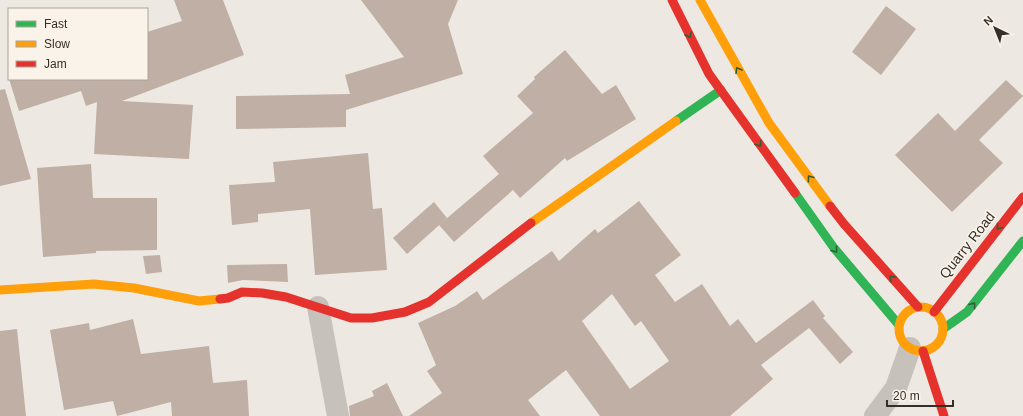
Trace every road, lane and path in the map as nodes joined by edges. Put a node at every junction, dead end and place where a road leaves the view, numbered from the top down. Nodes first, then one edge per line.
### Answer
1 (672, 0) edge
2 (700, 0) edge
3 (720, 90) junction
4 (1023, 197) edge
5 (1023, 241) edge
6 (0, 290) edge
7 (318, 307) junction
8 (918, 307) junction
9 (934, 312) junction
10 (899, 325) junction
11 (942, 329) junction
12 (916, 350) junction
13 (338, 416) edge
14 (875, 416) edge
15 (944, 416) edge

1 -> 3 main road
8 -> 2 main road
3 - 7 main road
3 -> 10 main road
4 -> 9 main road, Quarry Road
11 -> 5 main road
6 - 7 main road
7 - 13 street
8 - 9 main road
8 - 10 main road
9 - 11 main road
10 - 12 main road
11 - 12 main road
12 - 14 street
12 - 15 main road

